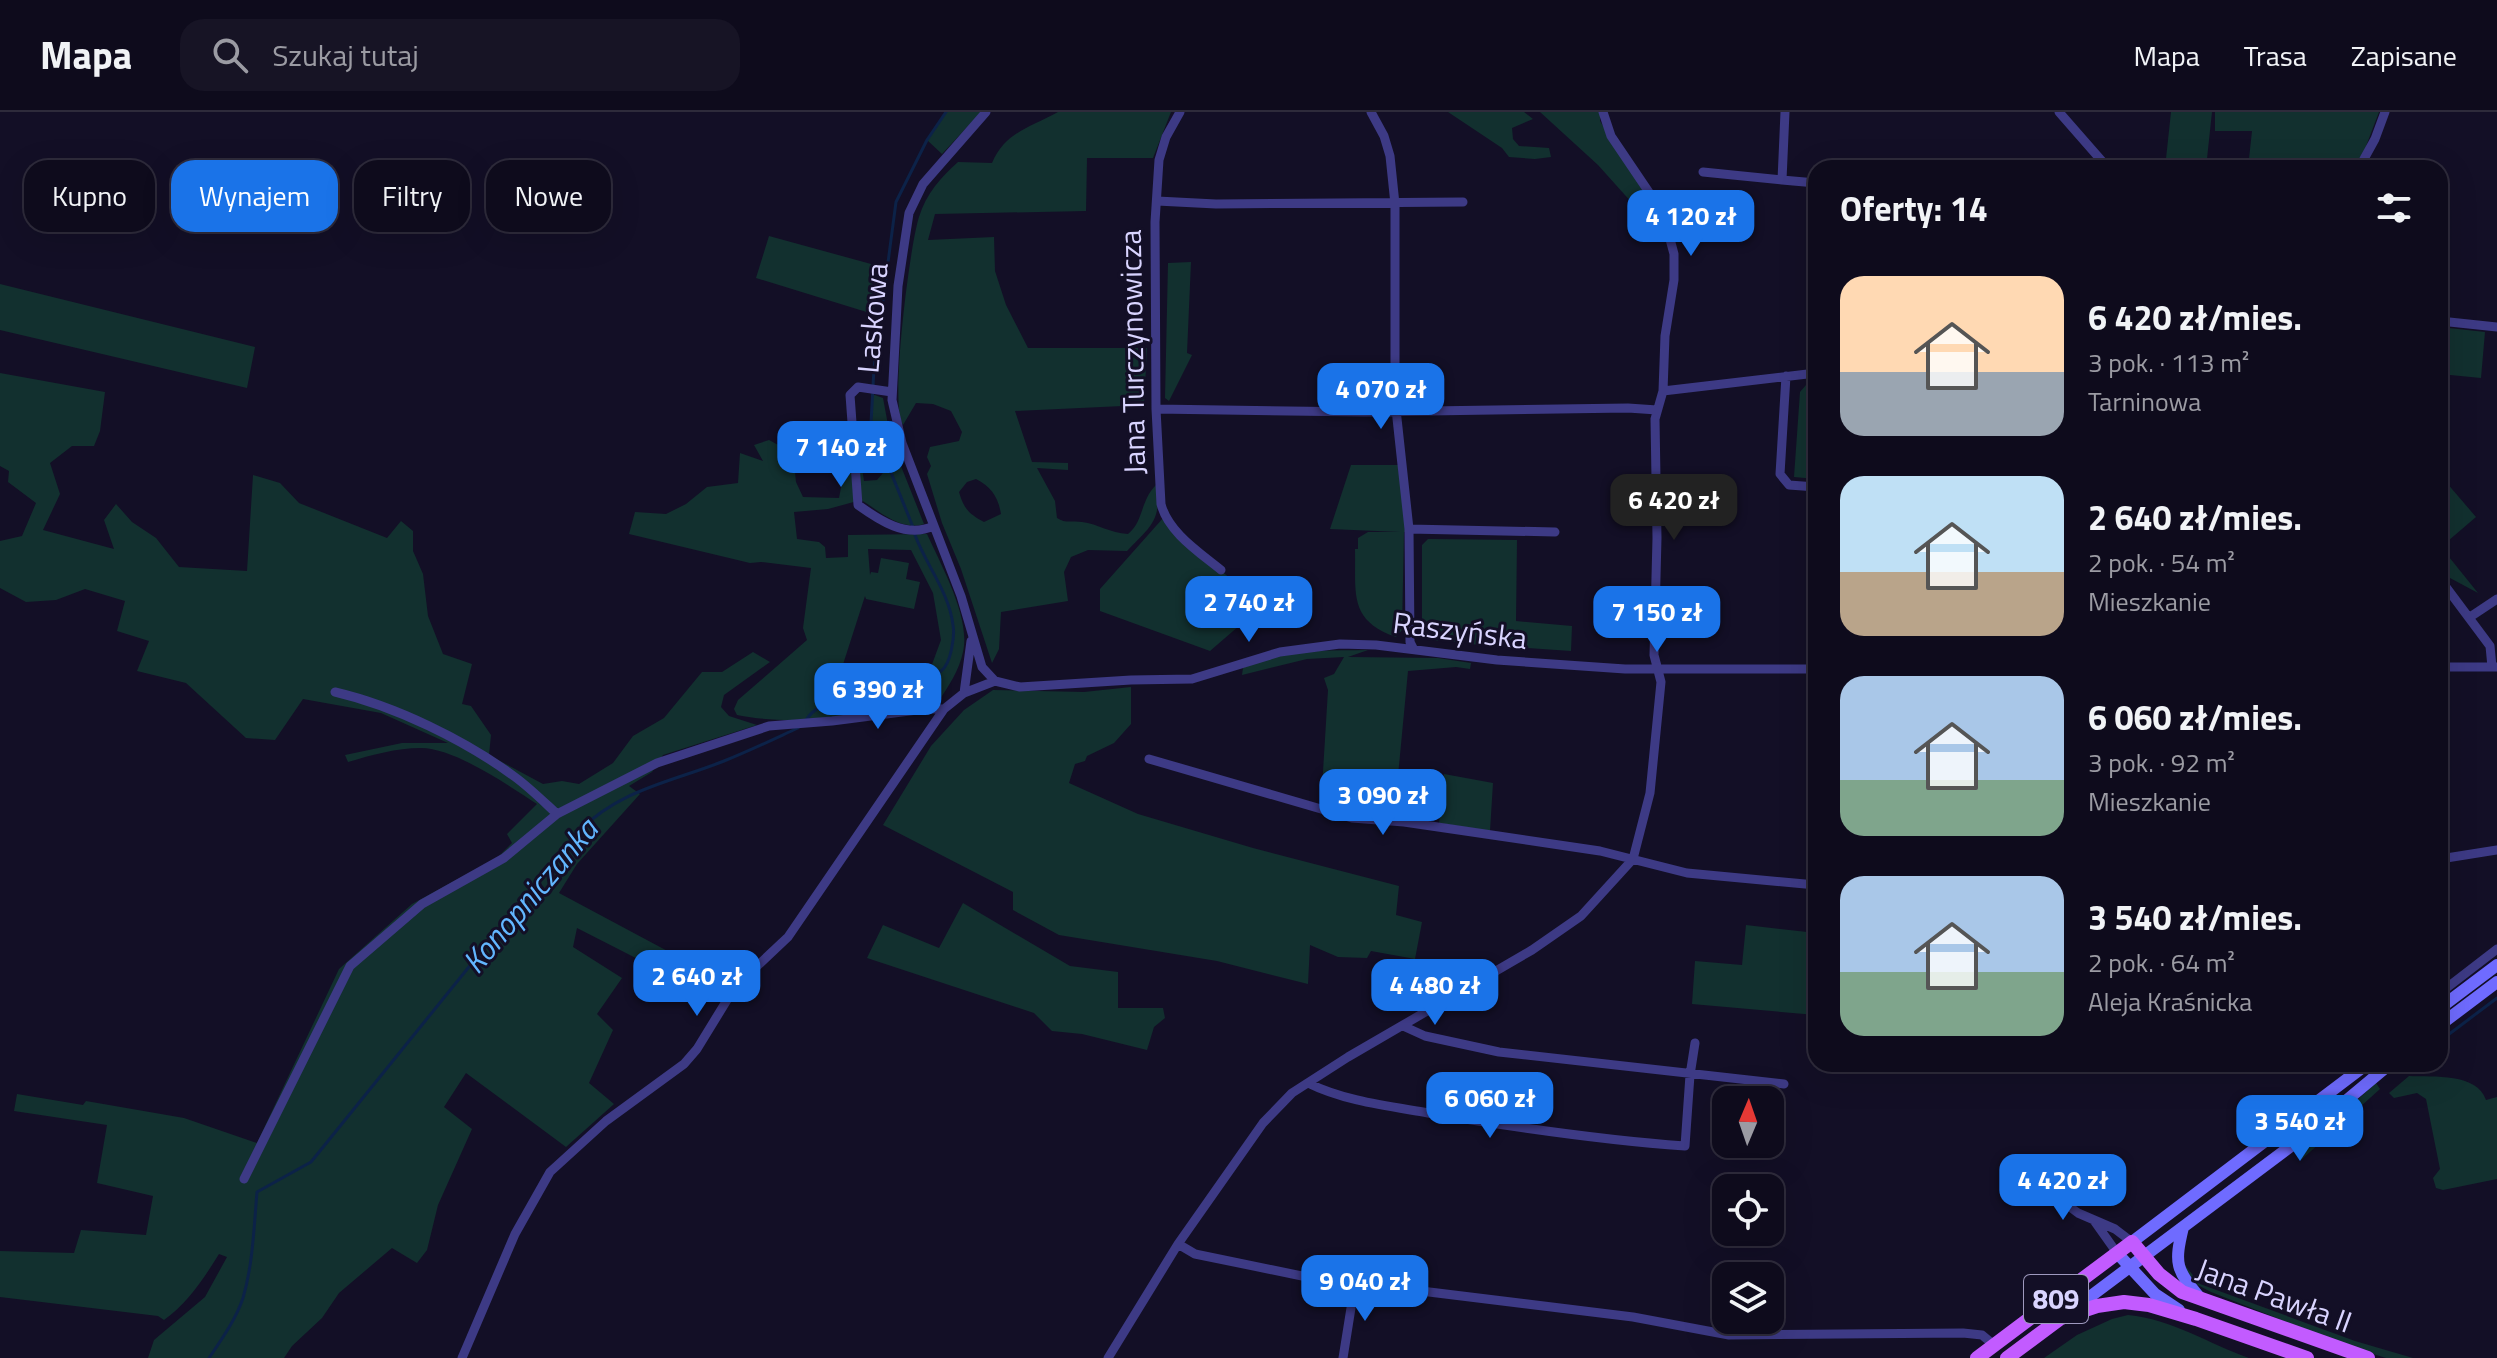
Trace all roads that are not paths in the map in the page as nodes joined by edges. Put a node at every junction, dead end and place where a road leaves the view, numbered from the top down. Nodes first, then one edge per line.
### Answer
1 (986, 112) edge
2 (1180, 112) edge
3 (1371, 112) edge
4 (1603, 112) edge
5 (1785, 112) edge
6 (2059, 112) edge
7 (2385, 112) edge
8 (2101, 160) edge
9 (2363, 160) edge
10 (1703, 172) dead end
11 (1782, 180) junction
12 (1808, 182) edge
13 (1157, 201) junction
14 (1463, 202) dead end
15 (1395, 204) junction
16 (2448, 322) edge
17 (2497, 327) edge
18 (1808, 374) edge
19 (1786, 376) junction
20 (1663, 391) junction
21 (892, 392) junction
22 (1156, 409) junction
23 (1657, 410) junction
24 (1395, 411) junction
25 (1808, 486) edge
26 (933, 526) junction
27 (1409, 529) junction
28 (1555, 532) dead end
29 (1221, 570) dead end
30 (2448, 589) edge
31 (2497, 599) edge
32 (2470, 617) junction
33 (972, 637) junction
34 (1413, 648) junction
35 (2448, 667) edge
36 (2495, 667) edge
37 (1808, 669) edge
38 (1659, 670) junction
39 (995, 681) junction
40 (335, 692) dead end
41 (964, 693) junction
42 (944, 709) junction
43 (1149, 759) dead end
44 (557, 814) junction
45 (2497, 850) edge
46 (2448, 858) edge
47 (1633, 859) junction
48 (1808, 884) edge
49 (2497, 949) edge
50 (2497, 965) edge
51 (2497, 982) edge
52 (2448, 987) edge
53 (2448, 1002) edge
54 (2448, 1019) edge
55 (1403, 1026) junction
56 (1695, 1043) dead end
57 (2356, 1072) edge
58 (2380, 1072) edge
59 (1690, 1075) junction
60 (1308, 1083) junction
61 (1784, 1084) dead end
62 (244, 1179) dead end
63 (2050, 1192) dead end
64 (2095, 1222) junction
65 (2183, 1227) junction
66 (2132, 1242) junction
67 (1178, 1244) junction
68 (2117, 1253) junction
69 (2144, 1256) junction
70 (2129, 1268) junction
71 (1355, 1283) junction
72 (2202, 1300) junction
73 (2061, 1318) junction
74 (2196, 1319) junction
75 (1994, 1345) junction
76 (462, 1358) edge
77 (1108, 1358) edge
78 (1343, 1358) edge
79 (1977, 1358) edge
80 (2007, 1358) edge
81 (2307, 1358) edge
82 (2368, 1358) edge

1 - 21 street, Laskowa
2 - 13 street, Jana Turczynowicza
3 - 15 street
4 - 20 street
5 - 11 street
6 - 8 street
7 - 9 street
10 - 11 street
11 - 12 street
13 - 15 street
13 - 22 street, Jana Turczynowicza
14 - 15 street
15 - 24 street
16 - 17 street
18 - 19 street
19 - 20 street
19 - 25 street
20 - 23 street
21 - 26 street, Laskowa
21 - 26 street
22 - 24 street
22 - 29 street, Jana Turczynowicza
23 - 24 street
23 - 38 street
24 - 27 street
26 - 33 street, Laskowa
27 - 28 street
27 - 34 street
30 - 32 street
31 - 32 street
32 - 36 street
33 - 39 street, Laskowa
33 - 41 street, Laskowa
34 - 38 street, Raszyńska
34 - 39 street, Raszyńska
35 - 36 street
37 - 38 street, Raszyńska
38 - 47 street
39 - 41 street, Raszyńska
40 - 44 street
41 - 42 street, Raszyńska
42 - 44 street
42 - 76 street, Raszyńska
43 - 47 street
44 - 62 street
45 - 46 street
47 - 48 street
47 - 55 street
49 - 52 street
50 - 53 main road
51 - 54 main road
55 - 59 street
55 - 60 street
56 - 59 street
57 - 66 main road, 809
58 - 65 main road, 809
59 - 60 street
59 - 61 street
60 - 67 street
63 - 64 street
64 - 66 street
64 - 68 street
65 - 69 main road, 809
65 - 72 main road
66 - 68 main road, 809
66 - 69 main road, Jana Pawła II
67 - 71 street
67 - 77 street
68 - 70 main road, Jana Pawła II
68 - 75 main road, 809
69 - 70 main road, 809
69 - 72 main road, Jana Pawła II
70 - 73 main road, 809
70 - 74 main road, Jana Pawła II
71 - 75 street
71 - 78 street
72 - 82 main road, Jana Pawła II
73 - 74 main road
73 - 80 main road, 809
74 - 81 main road, Jana Pawła II
75 - 79 main road, 809

